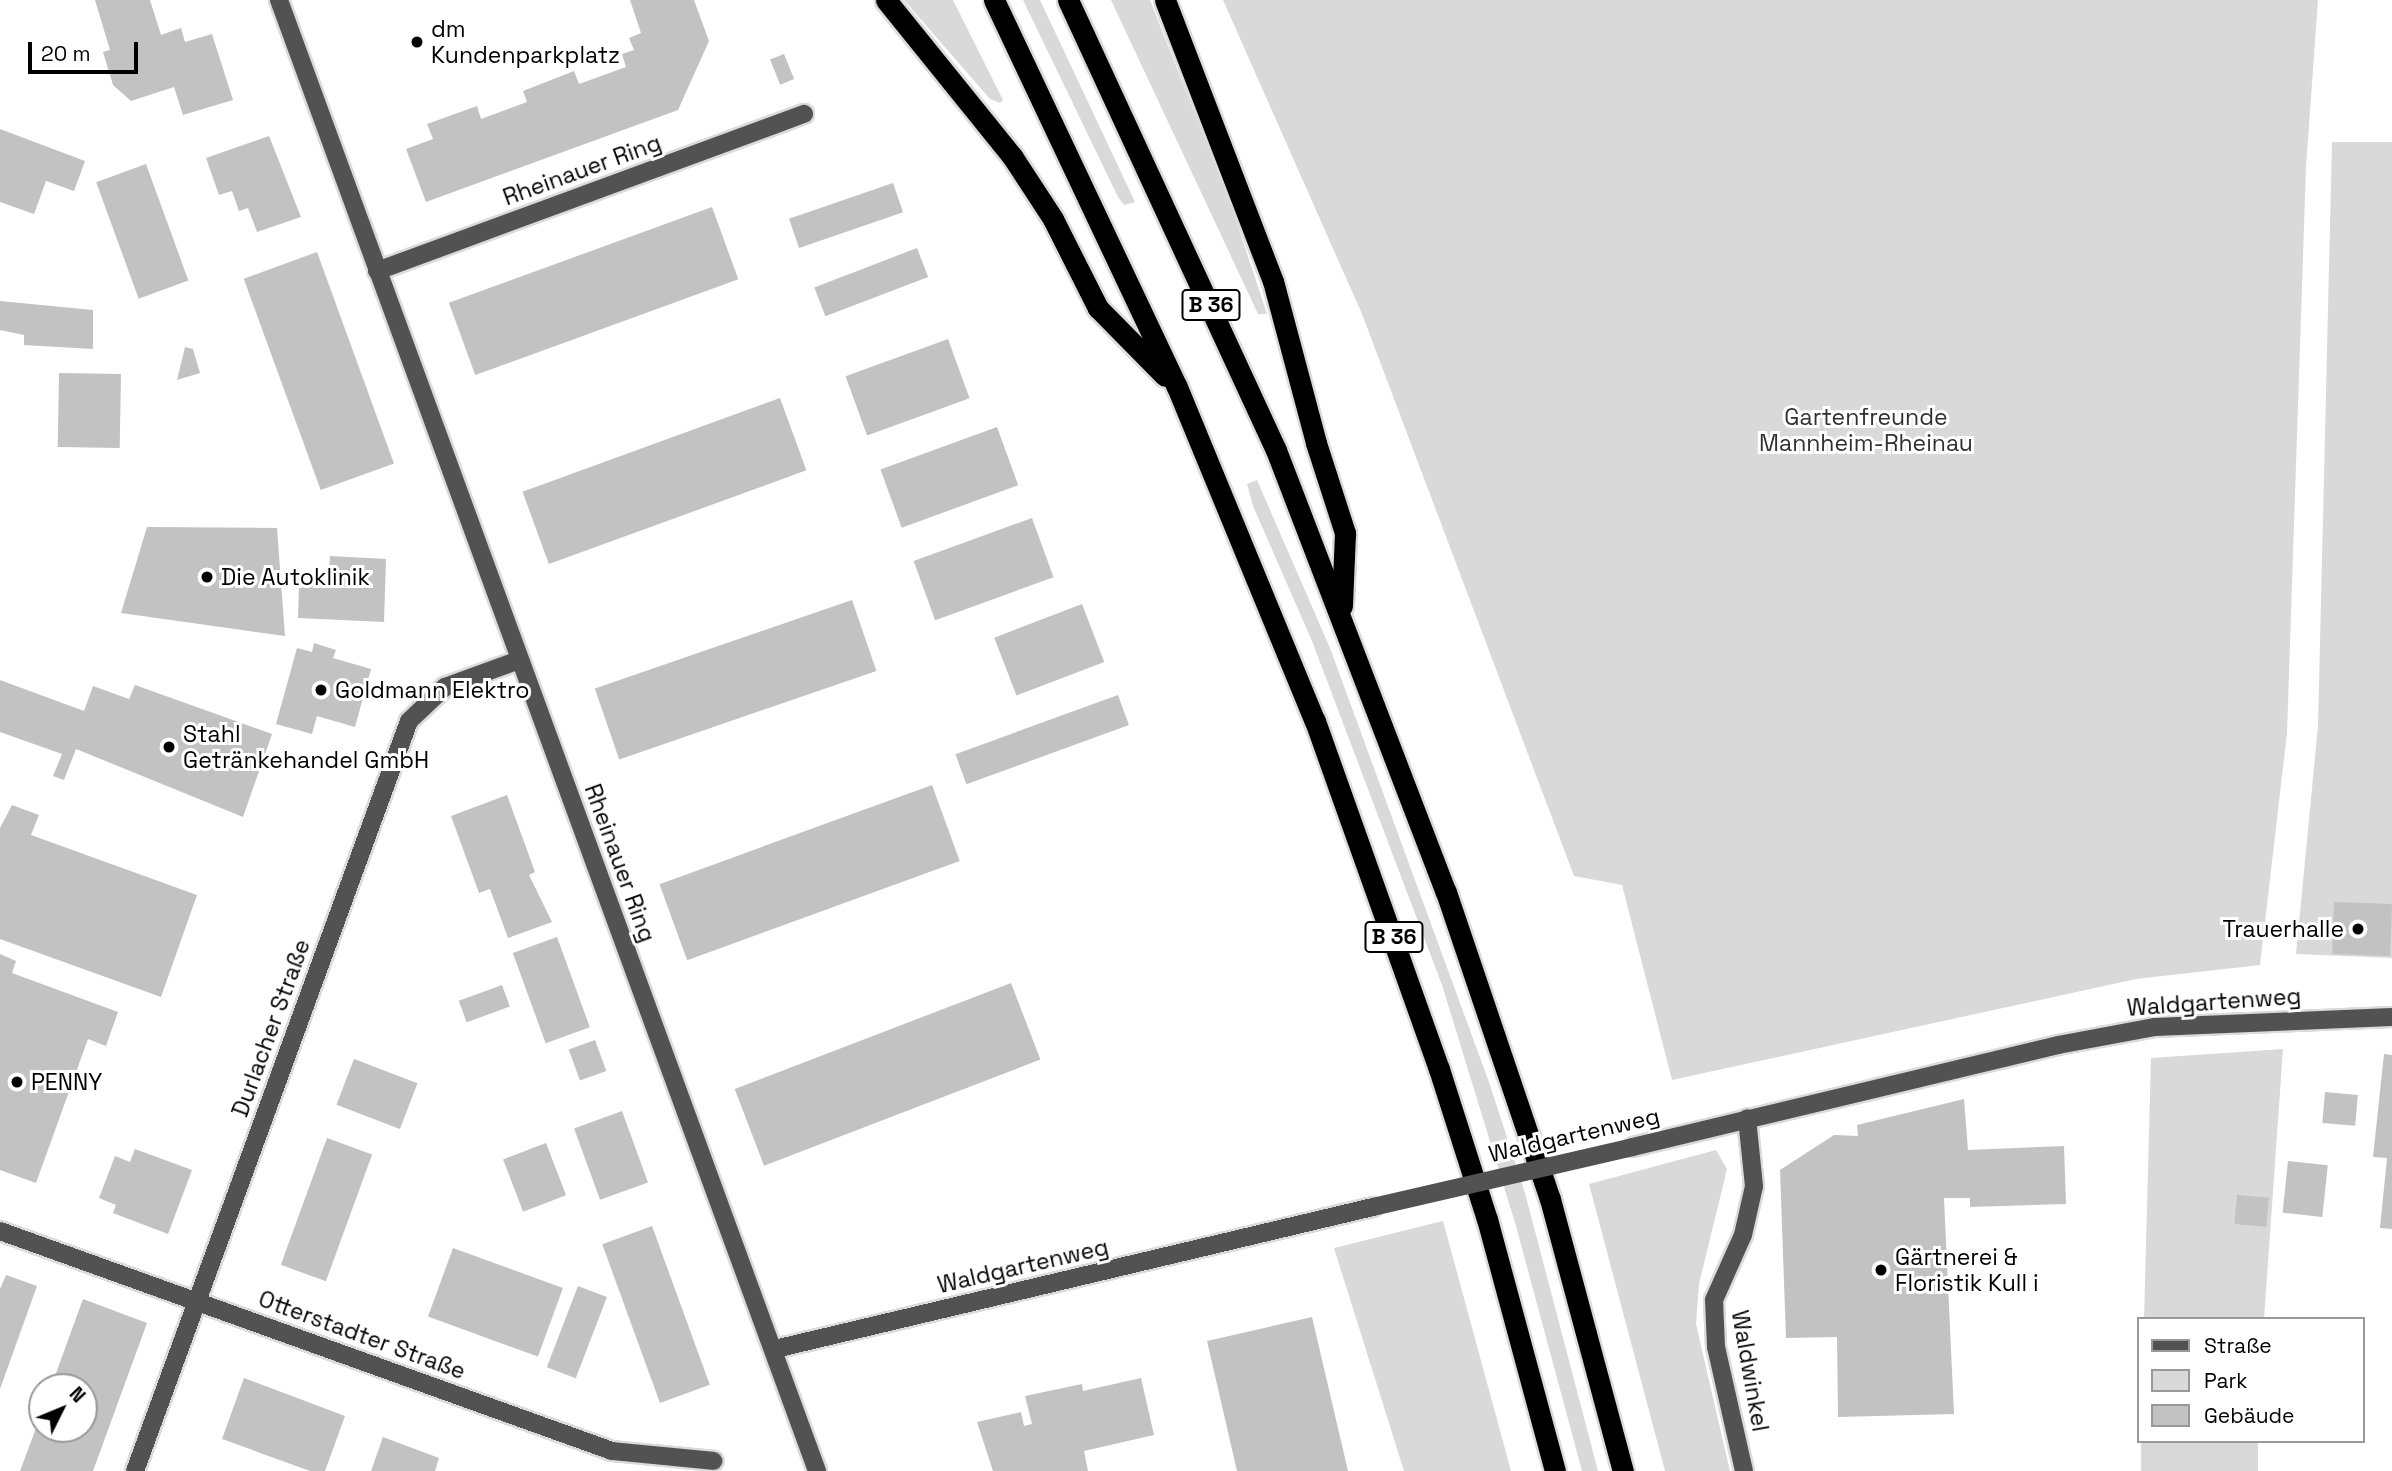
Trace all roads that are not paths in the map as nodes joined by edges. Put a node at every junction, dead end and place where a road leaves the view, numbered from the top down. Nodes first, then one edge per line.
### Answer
1 (279, 0) edge
2 (886, 0) edge
3 (994, 0) edge
4 (1068, 0) edge
5 (1165, 0) edge
6 (804, 114) dead end
7 (377, 271) junction
8 (1177, 387) junction
9 (1342, 615) junction
10 (519, 660) junction
11 (2392, 1017) edge
12 (1747, 1118) junction
13 (0, 1231) edge
14 (197, 1301) junction
15 (775, 1349) junction
16 (714, 1461) dead end
17 (135, 1471) edge
18 (817, 1471) edge
19 (1555, 1471) edge
20 (1623, 1471) edge
21 (1744, 1471) edge

1 - 7 street, Rheinauer Ring
2 - 8 highway
3 - 8 highway, B 36
4 - 9 highway, B 36
5 - 9 highway
6 - 7 street, Rheinauer Ring
7 - 10 street, Rheinauer Ring
8 - 19 highway, B 36
9 - 20 highway, B 36
10 - 14 street, Durlacher Straße
10 - 15 street, Rheinauer Ring
11 - 12 street, Waldgartenweg
12 - 15 street, Waldgartenweg, bridge
12 - 21 street, Waldwinkel
13 - 14 street, Otterstadter Straße
14 - 16 street, Otterstadter Straße
14 - 17 street, Durlacher Straße
15 - 18 street, Rheinauer Ring

